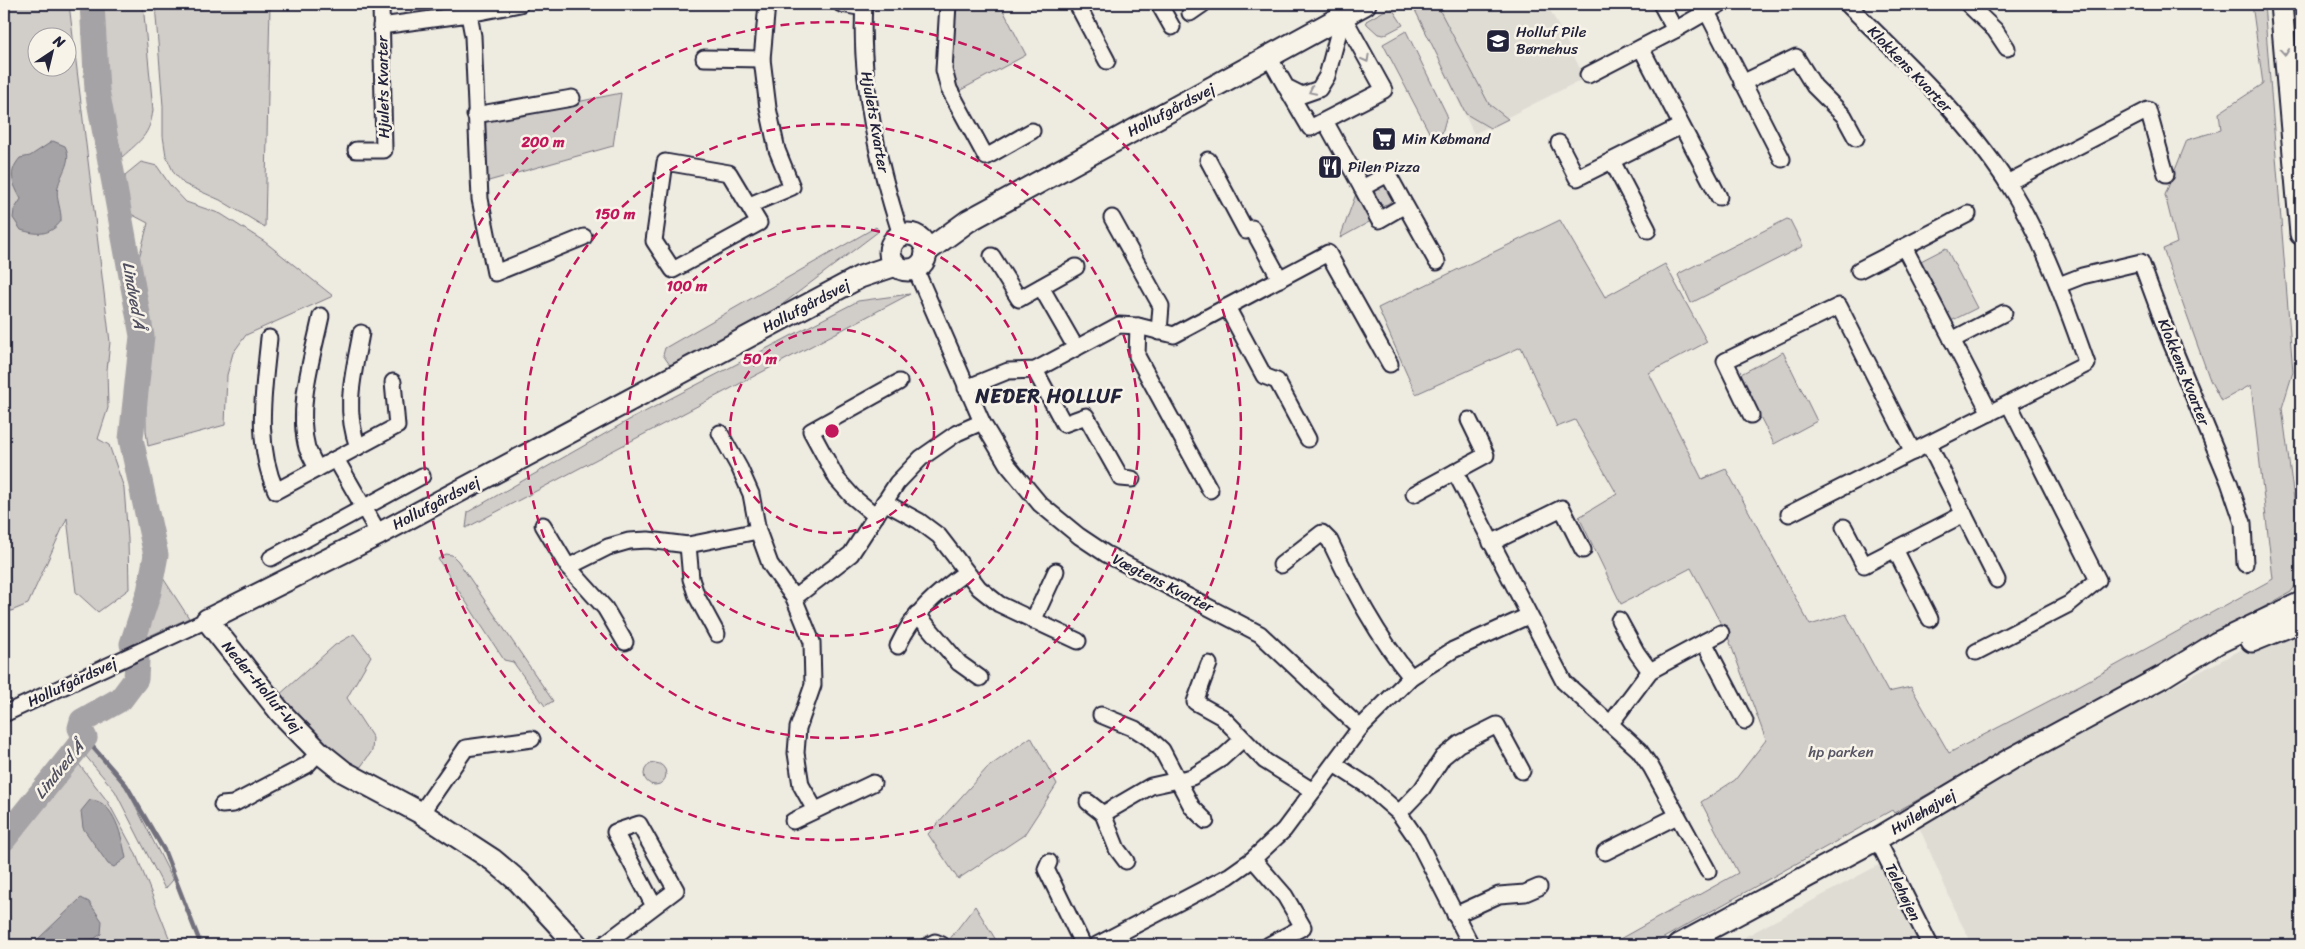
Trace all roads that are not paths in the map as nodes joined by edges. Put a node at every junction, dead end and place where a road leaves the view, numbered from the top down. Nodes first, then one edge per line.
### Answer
1 (381, 4) edge
2 (520, 4) edge
3 (767, 4) edge
4 (841, 4) edge
5 (948, 4) edge
6 (1077, 4) edge
7 (1160, 4) edge
8 (1203, 4) edge
9 (1365, 4) edge
10 (1661, 4) edge
11 (1720, 4) edge
12 (1846, 4) edge
13 (1968, 4) edge
14 (2281, 4) edge
15 (864, 6) edge
16 (468, 9) edge
17 (1706, 12) junction
18 (1190, 13) dead end
19 (1343, 16) junction
20 (381, 26) junction
21 (1172, 27) dead end
22 (1675, 30) junction
23 (1641, 48) junction
24 (2007, 48) dead end
25 (1269, 57) junction
26 (704, 58) dead end
27 (762, 59) junction
28 (1107, 61) dead end
29 (1588, 75) dead end
30 (1742, 83) junction
31 (1286, 88) junction
32 (572, 98) dead end
33 (475, 115) junction
34 (1325, 121) junction
35 (1681, 126) junction
36 (1032, 132) dead end
37 (1856, 138) dead end
38 (1558, 144) dead end
39 (356, 150) dead end
40 (1782, 159) dead end
41 (1208, 160) dead end
42 (1612, 161) junction
43 (2166, 174) dead end
44 (2008, 183) junction
45 (1362, 188) junction
46 (1719, 197) dead end
47 (750, 205) junction
48 (1405, 205) junction
49 (1968, 214) dead end
50 (1112, 218) dead end
51 (1648, 230) dead end
52 (2301, 234) edge
53 (584, 237) dead end
54 (1904, 247) junction
55 (908, 251) junction
56 (992, 256) dead end
57 (1437, 262) dead end
58 (1076, 268) dead end
59 (1859, 270) dead end
60 (1280, 279) junction
61 (2059, 285) junction
62 (1041, 287) junction
63 (1227, 307) junction
64 (2004, 313) dead end
65 (321, 316) dead end
66 (1138, 326) junction
67 (1159, 332) junction
68 (361, 333) dead end
69 (268, 338) dead end
70 (1952, 340) junction
71 (1076, 348) junction
72 (1390, 364) dead end
73 (1035, 370) junction
74 (393, 382) dead end
75 (899, 382) dead end
76 (966, 388) junction
77 (2009, 404) junction
78 (1990, 413) junction
79 (1751, 415) dead end
80 (1469, 420) dead end
81 (982, 422) junction
82 (720, 433) dead end
83 (1308, 439) dead end
84 (1929, 445) junction
85 (358, 447) junction
86 (1913, 452) junction
87 (336, 459) junction
88 (317, 469) junction
89 (1455, 472) junction
90 (422, 476) dead end
91 (1132, 479) dead end
92 (1210, 490) dead end
93 (1414, 494) dead end
94 (884, 502) junction
95 (364, 508) junction
96 (1789, 514) dead end
97 (1964, 514) junction
98 (876, 516) junction
99 (543, 525) dead end
100 (1844, 527) dead end
101 (758, 531) junction
102 (379, 534) junction
103 (1491, 543) junction
104 (688, 545) junction
105 (1895, 549) junction
106 (1583, 550) dead end
107 (271, 558) dead end
108 (2245, 564) dead end
109 (1281, 565) dead end
110 (568, 568) junction
111 (1056, 571) dead end
112 (966, 572) junction
113 (1997, 580) dead end
114 (794, 598) junction
115 (2301, 603) edge
116 (917, 614) junction
117 (1528, 616) junction
118 (1930, 619) dead end
119 (207, 620) junction
120 (1619, 620) dead end
121 (1033, 621) junction
122 (2301, 621) edge
123 (1720, 633) dead end
124 (717, 634) dead end
125 (1078, 641) dead end
126 (625, 642) dead end
127 (1704, 642) junction
128 (898, 646) dead end
129 (1976, 652) dead end
130 (1209, 664) dead end
131 (1650, 671) junction
132 (2164, 676) junction
133 (1410, 677) junction
134 (980, 678) dead end
135 (4, 714) edge
136 (1101, 715) dead end
137 (1745, 721) dead end
138 (1611, 723) junction
139 (1360, 728) junction
140 (532, 739) dead end
141 (1243, 739) junction
142 (318, 752) junction
143 (1334, 764) junction
144 (1522, 771) dead end
145 (1178, 781) junction
146 (873, 783) dead end
147 (1313, 792) junction
148 (1088, 802) dead end
149 (222, 805) dead end
150 (815, 810) junction
151 (421, 813) junction
152 (1399, 813) junction
153 (1103, 814) junction
154 (1677, 816) junction
155 (793, 821) dead end
156 (1206, 821) dead end
157 (1877, 839) junction
158 (1605, 852) dead end
159 (1253, 859) junction
160 (1126, 861) dead end
161 (1049, 862) dead end
162 (1708, 871) dead end
163 (1539, 887) dead end
164 (654, 906) junction
165 (1455, 915) junction
166 (577, 945) edge
167 (603, 945) edge
168 (929, 945) edge
169 (942, 945) edge
170 (1084, 945) edge
171 (1097, 945) edge
172 (1269, 945) edge
173 (1471, 945) edge
174 (1680, 945) edge
175 (1930, 945) edge

1 - 20 street, Hjulets Kvarter
2 - 16 street, Hjulets Kvarter
3 - 27 street
4 - 15 street, Hjulets Kvarter
5 - 36 street
6 - 28 street
7 - 21 street
8 - 18 street
9 - 19 street, Hollufgårdsvej
10 - 22 street
11 - 17 street
12 - 44 street, Klokkens Kvarter
13 - 24 street
14 -> 52 street
15 - 55 street, Hjulets Kvarter
16 - 20 street, Hjulets Kvarter
16 - 33 street
17 - 22 street
17 - 30 street
19 - 25 street, Hollufgårdsvej
19 -> 31 street
19 -> 34 street
20 - 39 street, Hjulets Kvarter
22 - 23 street
23 - 29 street
23 - 35 street
25 - 31 street
25 - 55 street, Hollufgårdsvej
26 - 27 street
27 - 47 street
30 - 37 street
30 - 40 street
31 - 34 street
32 - 33 street
33 - 53 street
34 - 45 street
35 - 42 street
35 - 46 street
38 - 42 street
41 - 60 street
42 - 51 street
43 - 44 street
44 - 61 street, Klokkens Kvarter
45 - 48 street
45 - 48 street
47 - 47 street
48 - 57 street
49 - 54 street
50 - 67 street
54 - 59 street
54 - 70 street
55 - 76 street, Vægtens Kvarter
55 - 102 street, Hollufgårdsvej
56 - 62 street
58 - 62 street
60 - 63 street
60 - 72 street
61 - 77 street, Klokkens Kvarter
61 - 108 street, Klokkens Kvarter
62 - 71 street
63 - 67 street
63 - 83 street
64 - 70 street
65 - 88 street
66 - 67 street
66 - 71 street
66 - 92 street
68 - 85 street
69 - 88 street
70 - 78 street
71 - 73 street
73 - 76 street
73 - 91 street
74 - 85 street
75 - 98 street
76 - 81 street, Vægtens Kvarter
77 - 78 street, Klokkens Kvarter
77 - 129 street
78 - 84 street, Klokkens Kvarter
79 - 86 street
80 - 89 street
81 - 94 street
81 - 139 street, Vægtens Kvarter
82 - 101 street
84 - 86 street, Klokkens Kvarter
84 - 97 street
85 - 87 street
86 - 96 street, Klokkens Kvarter
87 - 88 street
87 - 95 street
89 - 93 street
89 - 103 street
90 - 95 street
94 - 98 street
94 - 112 street
95 - 102 street
95 - 107 street
97 - 105 street
97 - 113 street
98 - 114 street
99 - 110 street
100 - 105 street
101 - 104 street
101 - 114 street
102 - 119 street, Hollufgårdsvej
103 - 106 street
103 - 117 street
104 - 110 street
104 - 124 street
105 - 118 street
109 - 133 street
110 - 126 street
111 - 121 street
112 - 116 street
112 - 121 street
114 - 150 street
115 - 132 street, Hvilehøjvej
116 - 128 street
116 - 134 street
117 - 133 street
117 - 138 street
119 - 135 street, Hollufgårdsvej
119 - 142 street, Neder-Holluf-Vej
120 - 131 street
121 - 125 street
122 - 132 street, Hvilehøjvej
123 - 127 street
127 - 131 street
127 - 137 street
130 - 141 street
131 - 138 street
132 - 157 street, Hvilehøjvej
133 - 139 street
136 - 145 street
138 - 154 street
139 - 143 street
140 - 151 street
141 - 145 street
141 - 147 street
142 - 149 street
142 - 151 street, Neder-Holluf-Vej
143 - 147 street
143 - 152 street
144 - 152 street
145 - 153 street
145 - 156 street
146 - 150 street
147 - 159 street
148 - 153 street
150 - 155 street
151 - 166 street, Neder-Holluf-Vej
152 - 165 street
153 - 160 street
154 - 158 street
154 - 162 street
157 - 174 street, Hvilehøjvej
157 - 175 street, Telehøjen
159 - 171 street
159 - 172 street
161 - 170 street
163 - 165 street
164 - 164 street
164 - 167 street
165 - 173 street
168 - 169 street

